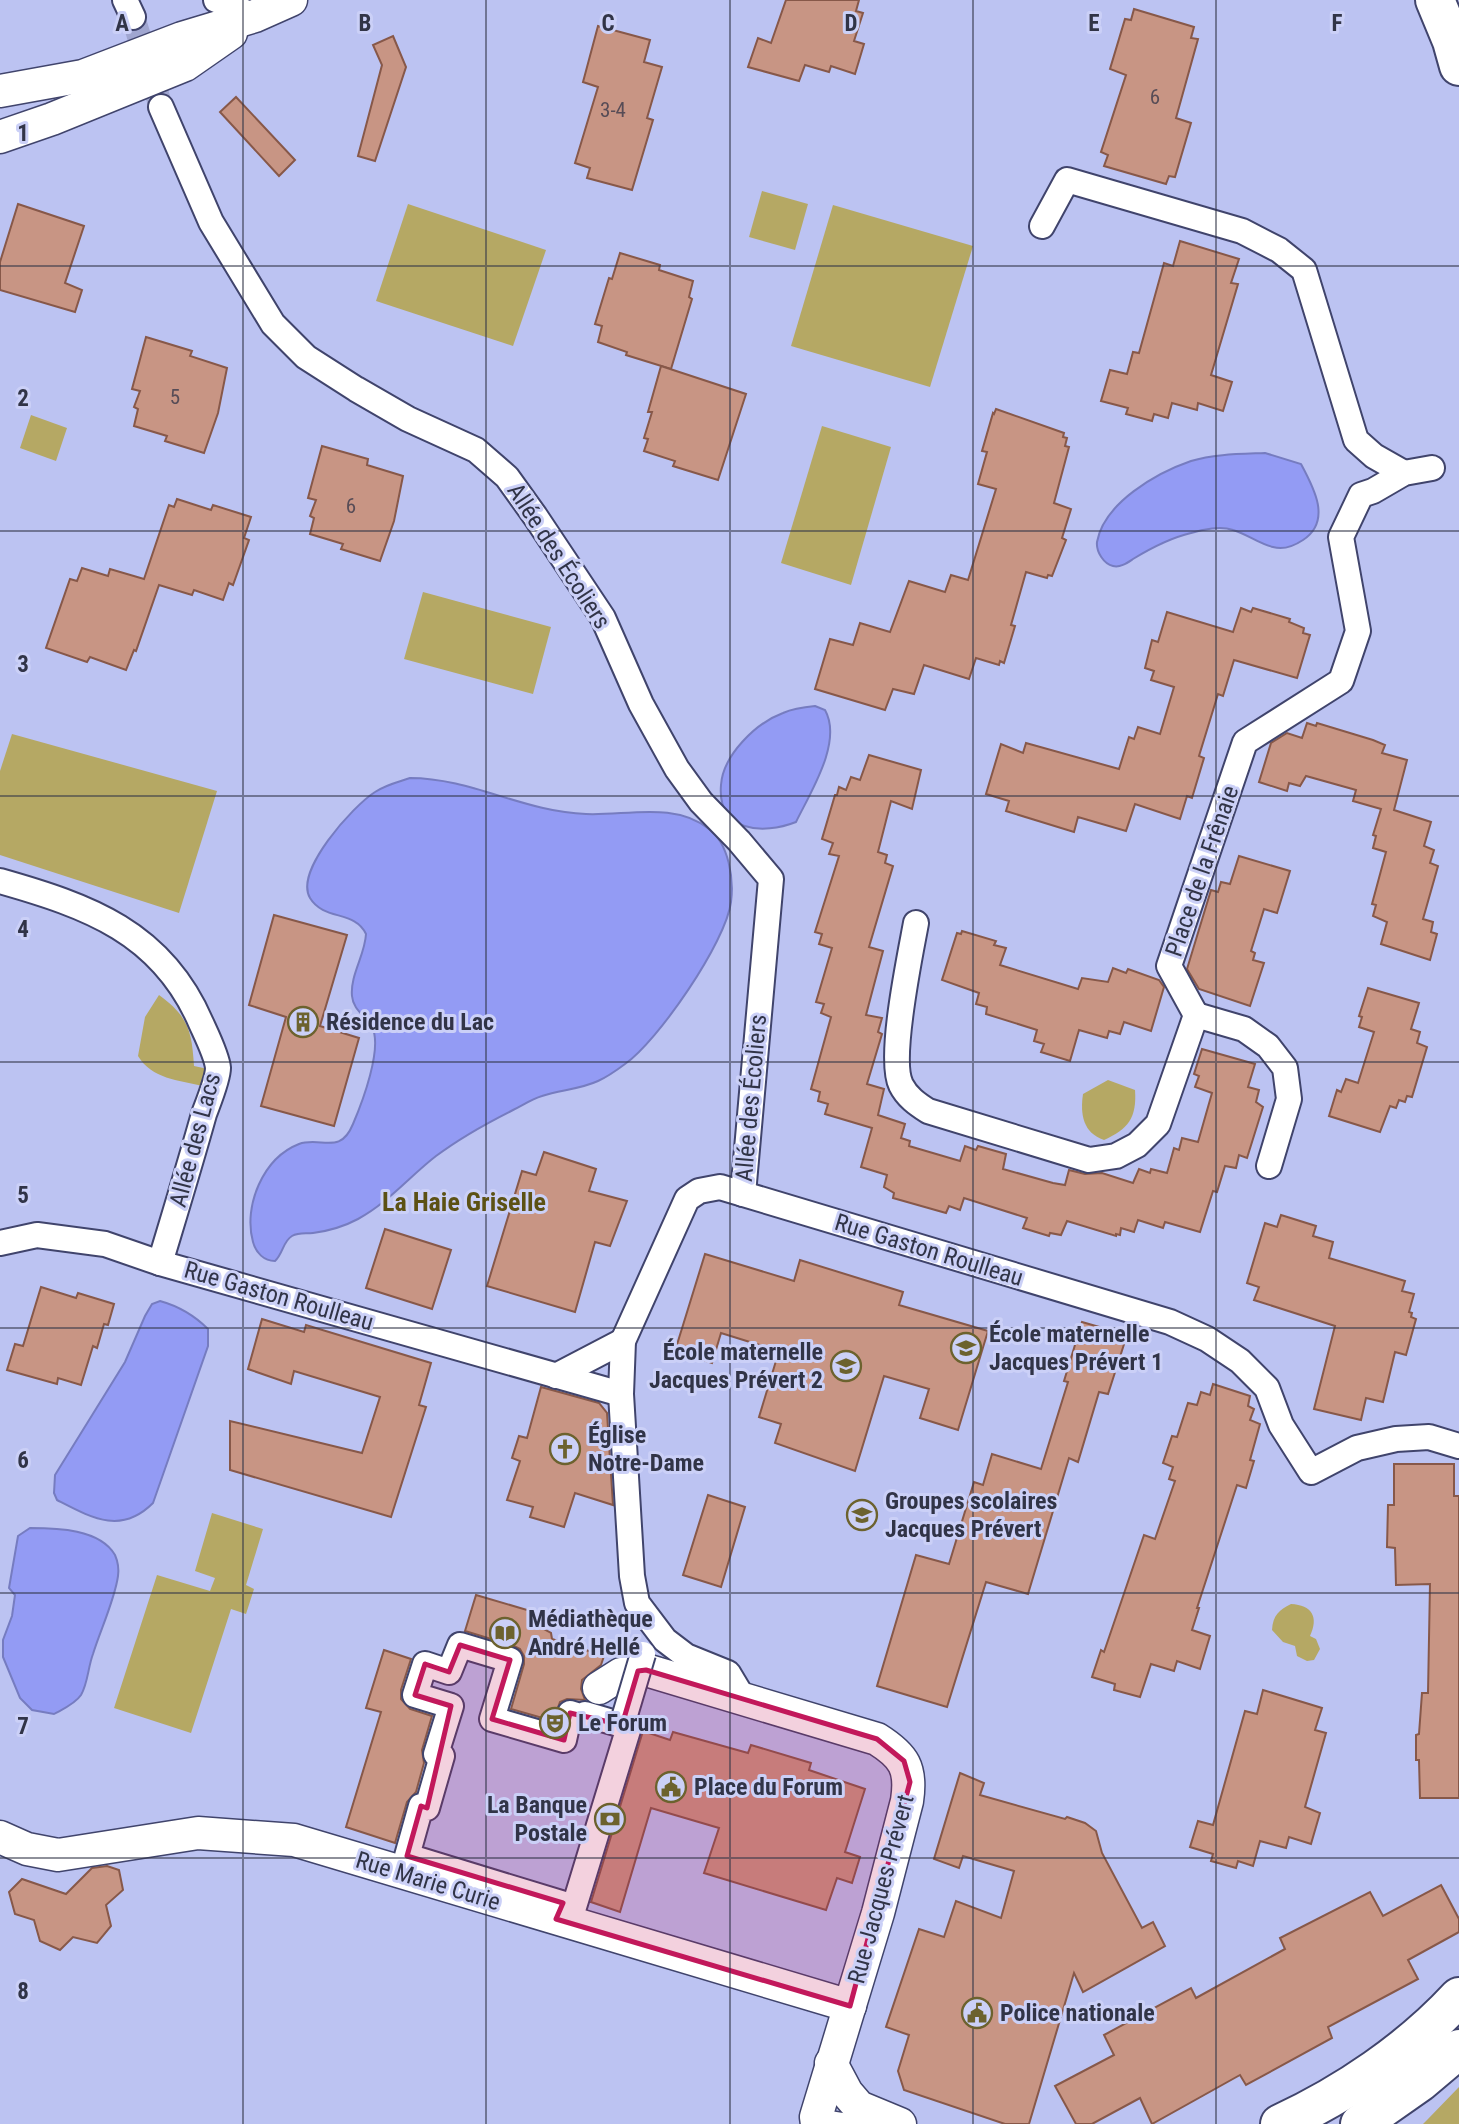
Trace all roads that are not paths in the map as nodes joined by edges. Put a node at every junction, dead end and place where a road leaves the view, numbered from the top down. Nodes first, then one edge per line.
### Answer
1 (216, 0) edge
2 (291, 0) edge
3 (1435, 0) edge
4 (255, 16) junction
5 (1459, 66) edge
6 (0, 91) edge
7 (161, 107) tunnel mouth
8 (0, 138) edge
9 (1042, 226) dead end
10 (1432, 468) dead end
11 (1404, 473) junction
12 (0, 881) edge
13 (916, 923) dead end
14 (1196, 1015) junction
15 (1269, 1166) dead end
16 (743, 1194) junction
17 (0, 1242) edge
18 (160, 1263) junction
19 (622, 1341) junction
20 (556, 1376) junction
21 (621, 1394) junction
22 (1459, 1446) edge
23 (643, 1654) dead end
24 (599, 1688) dead end
25 (743, 1698) junction
26 (622, 1725) junction
27 (0, 1837) edge
28 (560, 1911) junction
29 (1459, 1997) edge
30 (850, 2006) junction
31 (1459, 2049) edge
32 (831, 2063) junction
33 (816, 2120) edge
34 (861, 2124) edge
35 (900, 2124) edge
36 (1280, 2124) edge
37 (1360, 2124) edge

1 - 4 street
2 - 4 street
3 - 5 street
4 - 6 street
4 - 8 street
7 - 16 street, Allée des Écoliers
9 - 11 street
10 - 11 street
11 - 14 street, Place de la Frênaie
12 - 18 street, Allée des Lacs
13 - 14 street
14 - 15 street
16 - 19 street, Rue Gaston Roulleau
16 - 22 street, Rue Gaston Roulleau
17 - 18 street, Rue Gaston Roulleau
18 - 20 street, Rue Gaston Roulleau
19 - 20 street
19 - 21 street, Rue Gaston Roulleau
20 - 21 street, Rue Gaston Roulleau
21 - 25 street
23 - 26 street, bridge
24 - 25 street, Rue Jacques Prévert
25 - 30 street, Rue Jacques Prévert
26 - 28 street
26 - 28 street
27 - 28 street, Rue Marie Curie
28 - 30 street, Rue Marie Curie
29 - 36 street
30 - 32 street, Rue Jacques Prévert
31 - 37 street
32 - 33 street, Rue Jacques Prévert
32 - 35 street
33 - 34 lane

